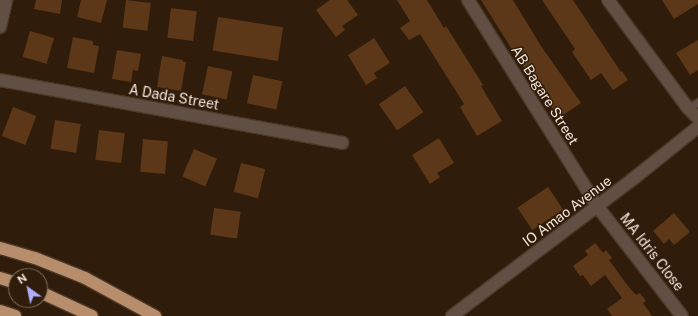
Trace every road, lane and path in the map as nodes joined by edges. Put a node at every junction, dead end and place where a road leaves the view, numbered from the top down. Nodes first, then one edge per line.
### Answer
1 (6, 0) edge
2 (468, 0) edge
3 (608, 0) edge
4 (0, 27) edge
5 (0, 80) edge
6 (693, 105) edge
7 (698, 118) edge
8 (698, 127) edge
9 (342, 143) dead end
10 (597, 206) junction
11 (0, 248) edge
12 (48, 296) edge
13 (0, 311) edge
14 (15, 316) edge
15 (92, 316) edge
16 (154, 316) edge
17 (452, 316) edge
18 (682, 316) edge

1 - 4 street
2 - 10 street, AB Bagare Street
3 - 6 street
5 - 9 street, A Dada Street
6 - 7 street
8 - 10 street, IO Amao Avenue
10 - 17 street, IO Amao Avenue
10 - 18 street, MA Idris Close
11 - 16 highway
12 - 15 highway
13 - 14 highway

